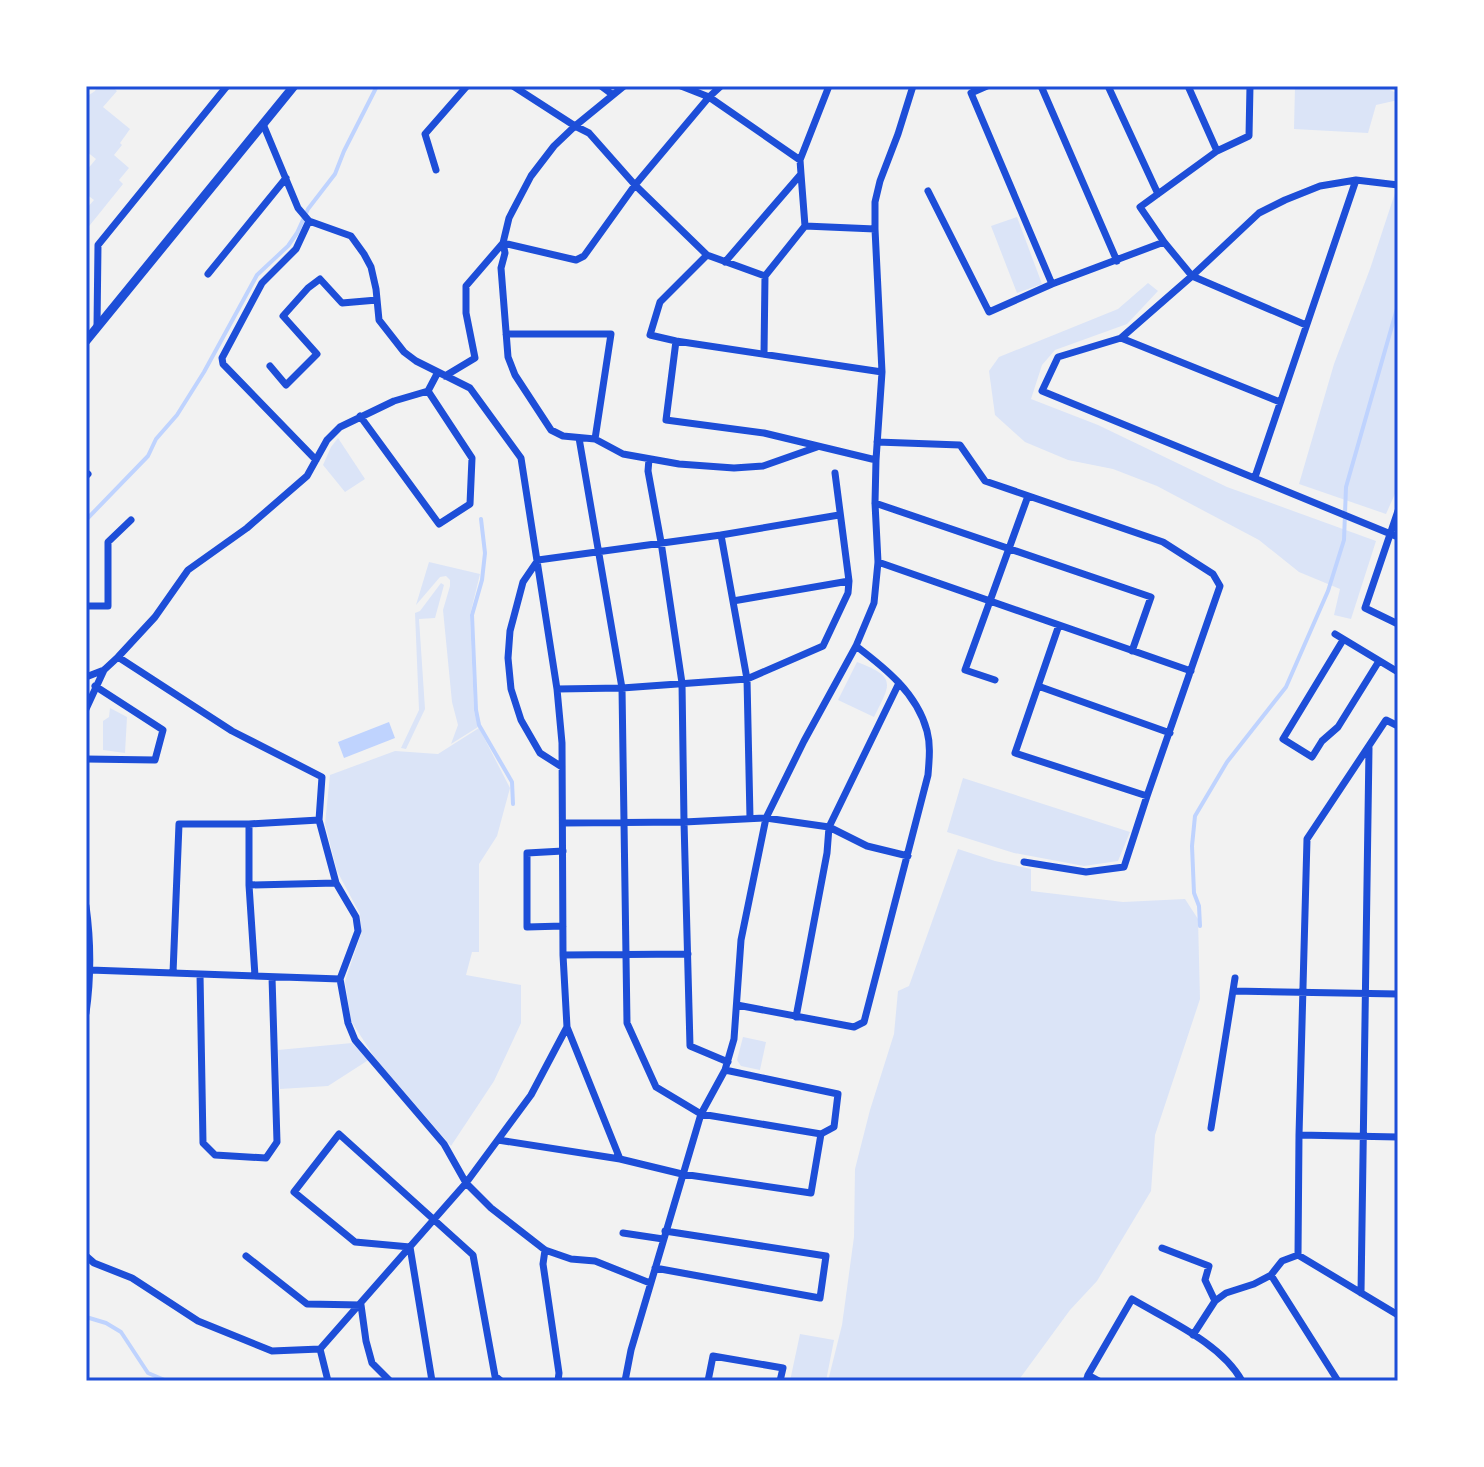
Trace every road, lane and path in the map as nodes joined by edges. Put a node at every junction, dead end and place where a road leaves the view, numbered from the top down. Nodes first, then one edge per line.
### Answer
1 (227, 86) edge
2 (294, 86) edge
3 (467, 86) edge
4 (513, 86) edge
5 (601, 86) edge
6 (624, 86) edge
7 (681, 86) edge
8 (721, 86) edge
9 (829, 86) edge
10 (913, 86) edge
11 (987, 86) edge
12 (1041, 86) edge
13 (1108, 86) edge
14 (1188, 86) edge
15 (1250, 86) edge
16 (613, 95) junction
17 (709, 97) junction
18 (263, 124) junction
19 (575, 126) junction
20 (1217, 151) junction
21 (800, 160) junction
22 (436, 170) dead end
23 (801, 174) junction
24 (286, 178) junction
25 (1356, 180) junction
26 (635, 185) junction
27 (1398, 185) edge
28 (928, 191) dead end
29 (1158, 194) junction
30 (309, 221) junction
31 (805, 226) junction
32 (875, 229) junction
33 (1164, 242) junction
34 (503, 243) junction
35 (707, 255) junction
36 (1117, 261) junction
37 (725, 262) junction
38 (208, 274) dead end
39 (765, 276) junction
40 (1192, 276) junction
41 (1052, 284) junction
42 (377, 300) junction
43 (1306, 325) junction
44 (97, 329) junction
45 (506, 334) junction
46 (1121, 338) junction
47 (86, 341) edge
48 (676, 341) junction
49 (764, 354) junction
50 (270, 366) dead end
51 (882, 372) junction
52 (442, 374) junction
53 (428, 391) junction
54 (1280, 402) junction
55 (360, 416) junction
56 (579, 438) junction
57 (595, 439) junction
58 (877, 442) junction
59 (817, 447) junction
60 (649, 459) junction
61 (316, 460) junction
62 (876, 460) junction
63 (835, 473) dead end
64 (1255, 477) junction
65 (1028, 496) junction
66 (875, 503) junction
67 (1398, 511) edge
68 (839, 515) junction
69 (131, 520) dead end
70 (721, 535) junction
71 (1394, 536) edge
72 (661, 542) junction
73 (1009, 550) junction
74 (599, 551) junction
75 (538, 560) junction
76 (878, 562) junction
77 (849, 581) junction
78 (733, 601) junction
79 (990, 601) junction
80 (86, 606) edge
81 (1398, 624) edge
82 (1059, 625) junction
83 (1335, 634) dead end
84 (1343, 640) junction
85 (856, 646) junction
86 (1132, 651) junction
87 (118, 657) junction
88 (1379, 661) junction
89 (104, 670) junction
90 (1191, 671) junction
91 (1398, 672) edge
92 (86, 677) edge
93 (747, 679) junction
94 (995, 680) dead end
95 (682, 683) junction
96 (899, 683) junction
97 (95, 686) junction
98 (1038, 686) junction
99 (622, 688) junction
100 (557, 689) junction
101 (86, 709) edge
102 (1398, 726) edge
103 (1170, 733) junction
104 (1369, 746) junction
105 (86, 759) edge
106 (562, 767) junction
107 (1147, 796) junction
108 (750, 818) junction
109 (766, 818) junction
110 (319, 820) junction
111 (623, 822) junction
112 (684, 822) junction
113 (563, 823) junction
114 (249, 824) junction
115 (829, 827) junction
116 (563, 851) junction
117 (908, 856) junction
118 (1024, 862) dead end
119 (336, 883) junction
120 (249, 885) junction
121 (86, 906) edge
122 (563, 926) junction
123 (626, 954) junction
124 (688, 954) junction
125 (563, 955) junction
126 (90, 970) junction
127 (173, 973) junction
128 (200, 974) junction
129 (255, 976) junction
130 (272, 977) junction
131 (1235, 978) dead end
132 (340, 979) junction
133 (1233, 991) junction
134 (1303, 992) junction
135 (1366, 993) junction
136 (1398, 994) edge
137 (737, 1005) junction
138 (86, 1013) edge
139 (796, 1017) junction
140 (567, 1027) junction
141 (726, 1066) junction
142 (701, 1114) junction
143 (1211, 1128) dead end
144 (821, 1134) junction
145 (1299, 1135) junction
146 (1363, 1136) junction
147 (1398, 1137) edge
148 (498, 1140) junction
149 (620, 1159) junction
150 (682, 1174) junction
151 (466, 1183) junction
152 (433, 1219) junction
153 (623, 1233) dead end
154 (664, 1235) junction
155 (410, 1247) junction
156 (1162, 1248) dead end
157 (545, 1250) junction
158 (1298, 1255) junction
159 (86, 1256) edge
160 (246, 1256) dead end
161 (655, 1268) junction
162 (1271, 1275) junction
163 (650, 1283) junction
164 (1361, 1293) junction
165 (1215, 1301) junction
166 (361, 1305) junction
167 (205, 1311) dead end
168 (1398, 1315) edge
169 (198, 1321) junction
170 (1193, 1335) junction
171 (320, 1349) junction
172 (1087, 1378) edge
173 (328, 1381) edge
174 (390, 1381) edge
175 (432, 1381) edge
176 (501, 1381) edge
177 (558, 1381) edge
178 (625, 1381) edge
179 (708, 1381) edge
180 (780, 1381) edge
181 (1099, 1381) edge
182 (1242, 1381) edge
183 (1338, 1381) edge

1 - 44 street
2 - 18 street
3 - 22 street
4 - 19 street
5 - 16 street
6 - 16 street
7 - 17 street
8 - 17 street
9 - 21 street
10 - 32 street
11 - 41 street
12 - 36 street
13 - 29 street
14 - 20 street
15 - 20 street
16 - 19 street
17 - 21 street
17 - 26 street
18 - 24 street
18 - 44 street
19 - 26 street
19 - 34 street
20 - 29 street
21 - 23 street
23 - 31 street
23 - 37 street
24 - 30 street
24 - 38 street
25 - 27 street
25 - 40 street
25 - 43 street
26 - 34 street
26 - 35 street
28 - 41 street
29 - 33 street
30 - 42 street
30 - 61 street
31 - 32 street
31 - 39 street
32 - 51 street
33 - 36 street
33 - 40 street
34 - 45 street
34 - 52 street
35 - 37 street
35 - 48 street
36 - 41 street
37 - 39 street
39 - 49 street
40 - 43 street
40 - 46 street
42 - 50 street
42 - 52 street
43 - 54 street
44 - 47 street
45 - 56 street
45 - 57 street
46 - 54 street
46 - 64 street
48 - 49 street
48 - 59 street
49 - 51 street
51 - 58 street
52 - 53 street
52 - 75 street
53 - 55 street
53 - 55 street
54 - 64 street
55 - 61 street
56 - 57 street
56 - 74 street
57 - 60 street
58 - 62 street
58 - 65 street
59 - 60 street
59 - 62 street
60 - 72 street
61 - 87 street
62 - 66 street
63 - 68 street
64 - 71 street
65 - 73 street
65 - 90 street
66 - 73 street
66 - 76 street
67 - 71 street
68 - 70 street
68 - 77 street
69 - 80 street
70 - 72 street
70 - 78 street
71 - 81 street
72 - 74 street
72 - 95 street
73 - 79 street
73 - 86 street
74 - 75 street
74 - 99 street
75 - 100 street
75 - 106 street
76 - 79 street
76 - 85 street
77 - 78 street
77 - 93 street
78 - 93 street
79 - 82 street
79 - 94 street
82 - 86 street
82 - 98 street
83 - 84 street
84 - 88 street
84 - 88 street
85 - 96 street
85 - 109 street
86 - 90 street
87 - 89 street
87 - 110 street
88 - 91 street
89 - 92 street
89 - 97 street
90 - 103 street
93 - 95 street
93 - 108 street
95 - 99 street
95 - 112 street
96 - 115 street
96 - 117 street
97 - 101 street
97 - 105 street
98 - 103 street
98 - 107 street
99 - 100 street
99 - 111 street
100 - 106 street
102 - 104 street
103 - 107 street
104 - 134 street
104 - 135 street
106 - 113 street
107 - 118 street
108 - 109 street
108 - 112 street
109 - 115 street
109 - 137 street
110 - 114 street
110 - 119 street
111 - 112 street
111 - 113 street
111 - 123 street
112 - 124 street
113 - 116 street
114 - 120 street
114 - 127 street
115 - 117 street
115 - 139 street
116 - 122 street
116 - 122 street
117 - 139 street
119 - 120 street
119 - 132 street
120 - 129 street
121 - 126 street
122 - 125 street
123 - 124 street
123 - 125 street
123 - 142 street
124 - 141 street
125 - 140 street
126 - 127 street
126 - 138 street
127 - 128 street
128 - 129 street
128 - 130 street
129 - 130 street
130 - 132 street
131 - 133 street
132 - 151 street
133 - 134 street
133 - 143 street
134 - 135 street
134 - 145 street
135 - 136 street
135 - 146 street
137 - 139 street
137 - 141 street
140 - 148 street
140 - 149 street
141 - 142 street
141 - 144 street
142 - 144 street
142 - 150 street
144 - 150 street
145 - 146 street
145 - 158 street
146 - 147 street
146 - 164 street
148 - 149 street
148 - 151 street
149 - 150 street
150 - 154 street
151 - 152 street
151 - 157 street
152 - 155 street
152 - 155 street
152 - 176 street
153 - 154 street
154 - 161 street
154 - 161 street
155 - 166 street
155 - 175 street
156 - 165 street
157 - 163 street
157 - 177 street
158 - 162 street
158 - 164 street
159 - 169 street
160 - 166 street
161 - 163 street
162 - 165 street
162 - 183 street
163 - 178 street
164 - 168 street
165 - 170 street
166 - 171 street
166 - 174 street
167 - 169 street
169 - 171 street
170 - 172 street
170 - 182 street
171 - 173 street
172 - 181 street
179 - 180 street

